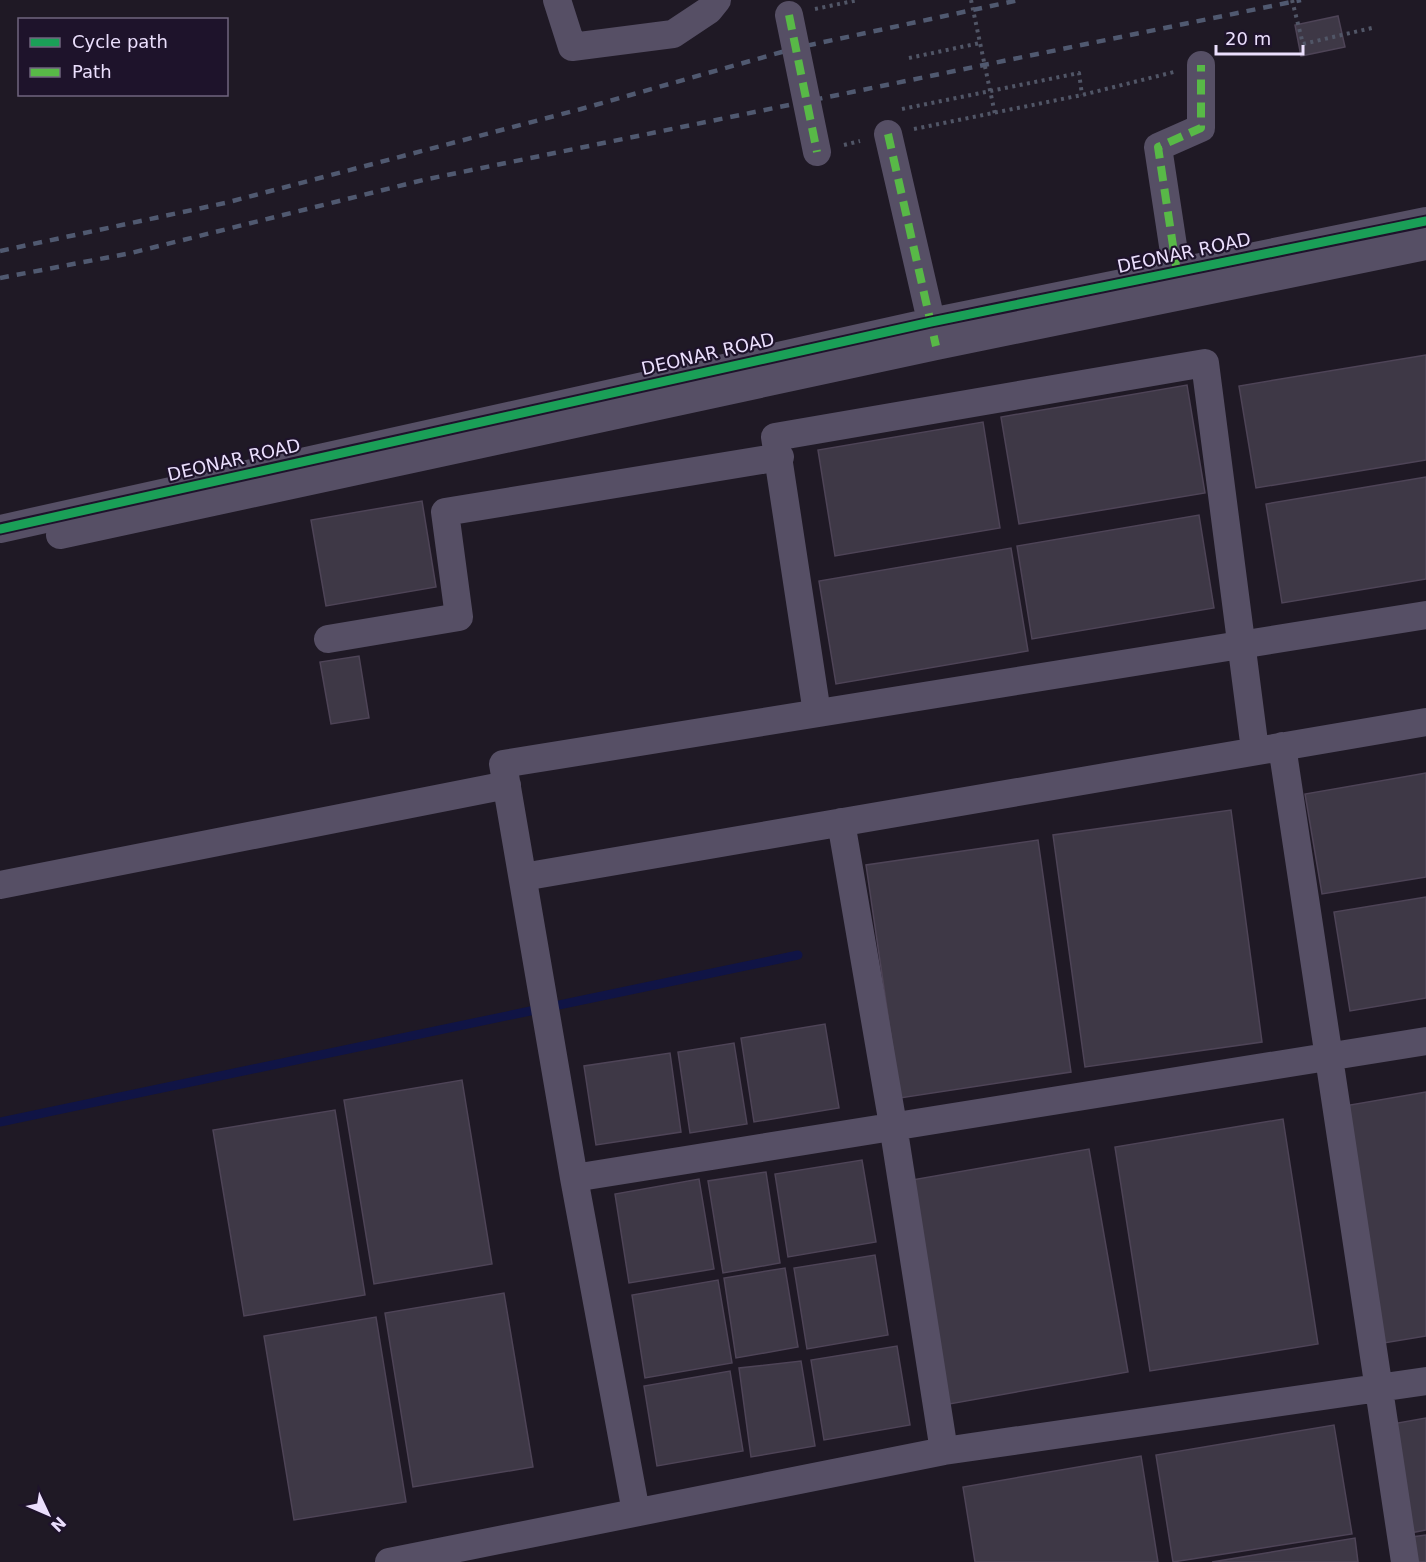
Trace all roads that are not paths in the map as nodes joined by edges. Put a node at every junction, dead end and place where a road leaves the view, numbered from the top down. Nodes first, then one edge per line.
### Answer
1 (557, 0) edge
2 (717, 0) edge
3 (789, 15) road end
4 (1201, 65) road end
5 (888, 134) road end
6 (817, 152) road end
7 (1426, 221) edge
8 (1426, 246) edge
9 (1308, 257) junction
10 (1177, 272) junction
11 (934, 334) junction
12 (780, 457) junction
13 (242, 486) junction
14 (0, 529) edge
15 (0, 548) edge
16 (1426, 615) edge
17 (328, 639) dead end
18 (1241, 645) junction
19 (817, 713) junction
20 (1426, 722) edge
21 (1269, 748) junction
22 (507, 785) junction
23 (841, 822) junction
24 (523, 877) junction
25 (0, 885) edge
26 (1426, 1041) edge
27 (1329, 1057) junction
28 (893, 1125) junction
29 (574, 1178) junction
30 (1426, 1381) edge
31 (1378, 1388) junction
32 (944, 1451) junction
33 (636, 1512) junction
34 (388, 1562) edge
35 (1404, 1562) edge

1 - 2 street
3 - 6 street, bridge
4 - 10 street
5 - 11 street
7 - 9 street, DEONAR ROAD
8 - 9 street, DEONAR ROAD
9 - 10 street, DEONAR ROAD
9 - 11 street, DEONAR ROAD
10 - 11 street, DEONAR ROAD
11 - 13 street, DEONAR ROAD
12 - 17 street
12 - 18 street
12 - 19 street
13 - 14 street, DEONAR ROAD
13 - 15 street, DEONAR ROAD
16 - 18 street
18 - 19 street
18 - 21 street
19 - 22 street
20 - 21 street
21 - 23 street
21 - 27 street
22 - 24 street
22 - 25 street
23 - 24 street
23 - 28 street
24 - 29 street
26 - 27 street
27 - 28 street
27 - 31 street
28 - 29 street
28 - 32 street
29 - 33 street
30 - 31 street
31 - 32 street
31 - 35 street
32 - 33 street
33 - 34 street

